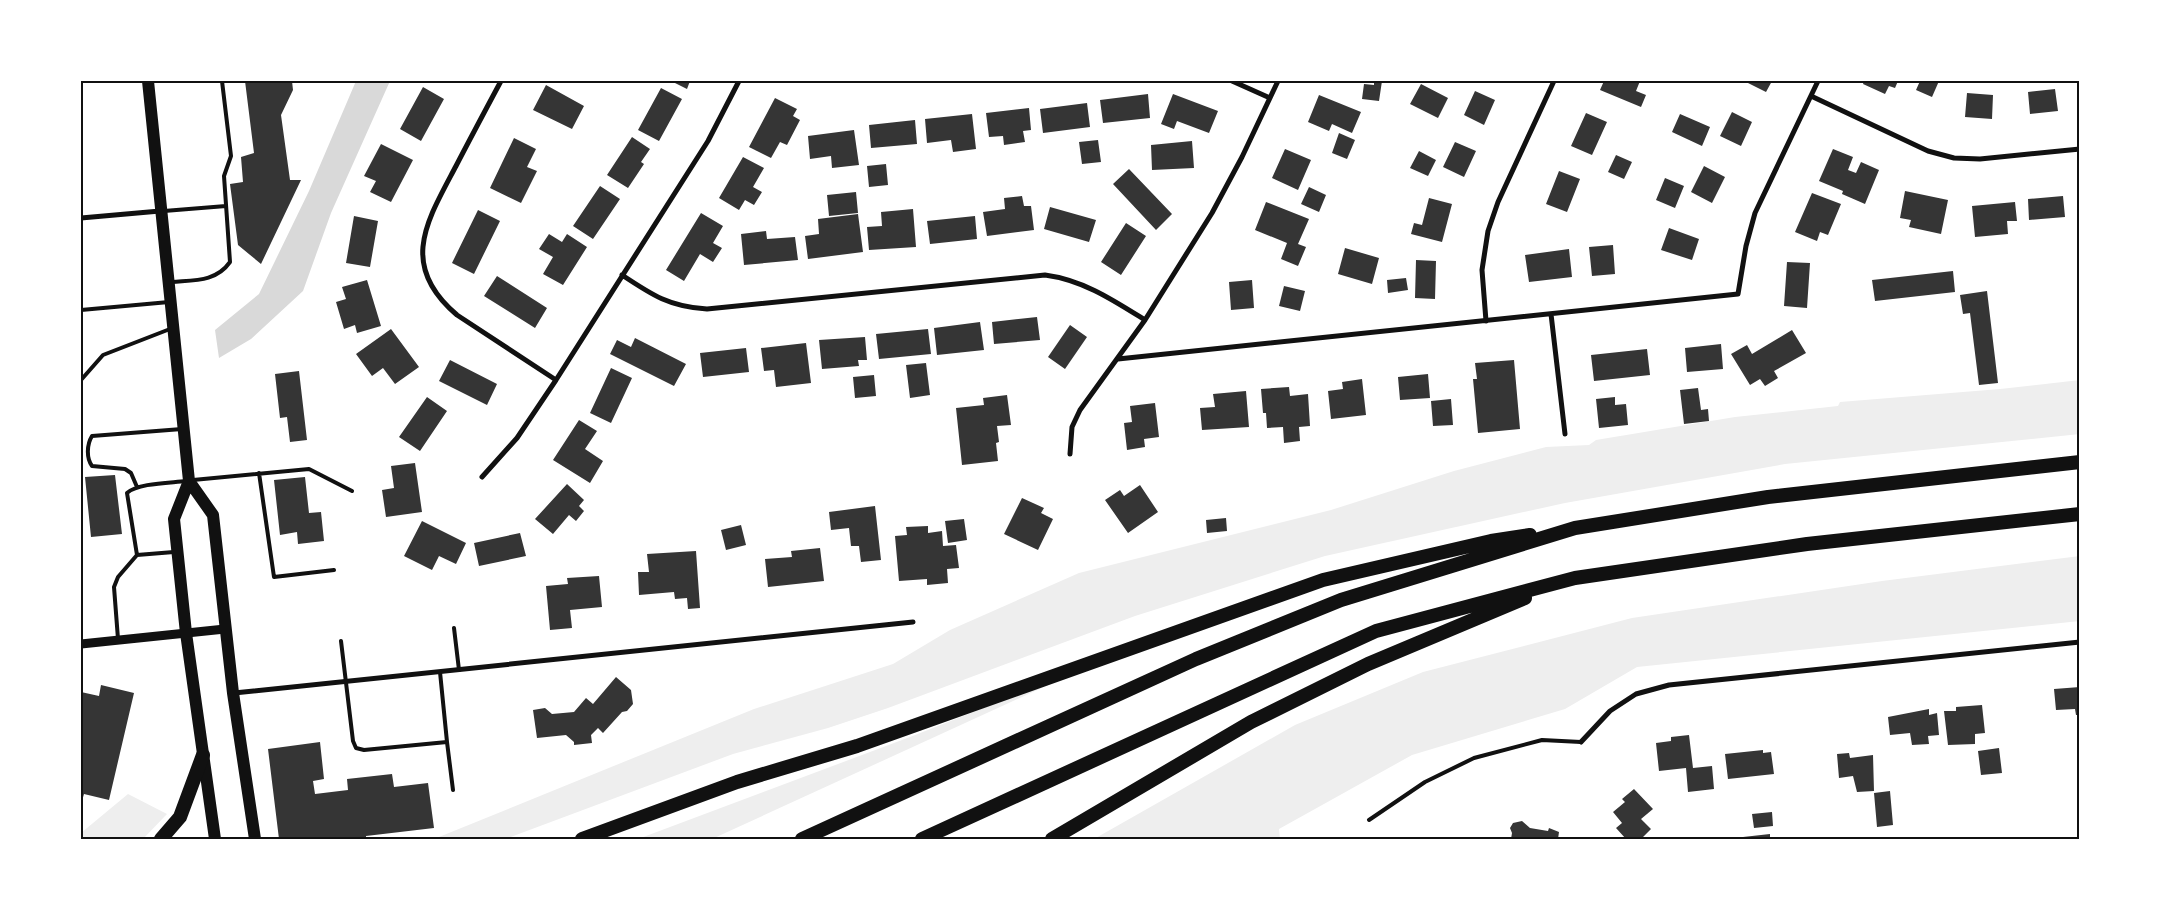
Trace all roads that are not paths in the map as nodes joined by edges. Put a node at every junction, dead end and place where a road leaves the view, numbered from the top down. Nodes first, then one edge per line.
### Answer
1 (148, 81) edge
2 (222, 81) edge
3 (501, 81) edge
4 (739, 81) edge
5 (1232, 81) edge
6 (1278, 81) edge
7 (1554, 81) edge
8 (1818, 81) edge
9 (1811, 96) junction
10 (1270, 98) junction
11 (2080, 149) edge
12 (226, 206) junction
13 (162, 211) junction
14 (81, 218) edge
15 (622, 275) junction
16 (170, 282) junction
17 (172, 302) junction
18 (81, 310) edge
19 (1552, 314) junction
20 (1145, 320) junction
21 (1486, 321) junction
22 (174, 327) junction
23 (1118, 359) junction
24 (81, 380) edge
25 (556, 380) junction
26 (184, 428) junction
27 (1565, 434) dead end
28 (1070, 454) dead end
29 (2080, 462) edge
30 (260, 474) junction
31 (482, 477) dead end
32 (190, 481) junction
33 (137, 487) junction
34 (352, 491) dead end
35 (2080, 514) edge
36 (1575, 528) junction
37 (178, 551) junction
38 (137, 555) junction
39 (334, 570) dead end
40 (1574, 578) junction
41 (913, 622) dead end
42 (454, 628) dead end
43 (225, 629) junction
44 (186, 633) junction
45 (118, 640) junction
46 (341, 641) dead end
47 (2080, 642) edge
48 (81, 644) edge
49 (459, 670) junction
50 (440, 672) junction
51 (346, 681) junction
52 (233, 693) junction
53 (448, 742) junction
54 (1581, 742) joint
55 (203, 755) junction
56 (453, 790) dead end
57 (1368, 820) dead end
58 (162, 839) edge
59 (215, 839) edge
60 (255, 839) edge
61 (582, 839) edge
62 (802, 839) edge
63 (922, 839) edge
64 (1052, 839) edge

1 - 13 main road
2 - 12 lane
3 - 25 street
4 - 15 street
5 - 10 street
6 - 10 street
7 - 21 street
8 - 9 street
9 - 11 street
9 - 19 street
10 - 20 street
12 - 13 lane
12 - 16 lane
13 - 14 street
13 - 16 main road
15 - 20 street
15 - 25 street
16 - 17 main road
17 - 18 lane
17 - 22 main road
19 - 21 street
19 - 27 street
20 - 23 street
21 - 23 street
22 - 24 lane
22 - 26 main road
23 - 28 street
25 - 31 street
26 - 32 main road
26 - 33 lane
29 - 36 highway
30 - 32 lane
30 - 34 lane
30 - 39 lane
32 - 33 lane
32 - 37 main road
32 - 43 main road
33 - 38 lane
35 - 40 highway
36 - 61 highway
36 - 62 highway
37 - 38 lane
37 - 44 main road
38 - 45 lane
40 - 63 highway
40 - 64 highway
41 - 49 street
42 - 49 lane
43 - 44 street
43 - 52 main road
44 - 45 street
44 - 55 main road
45 - 48 street
46 - 51 lane
47 - 54 street
49 - 50 street
50 - 51 street
50 - 53 lane
51 - 52 street
51 - 53 lane
52 - 60 main road
53 - 56 lane
54 - 57 lane
55 - 58 highway
55 - 59 main road

